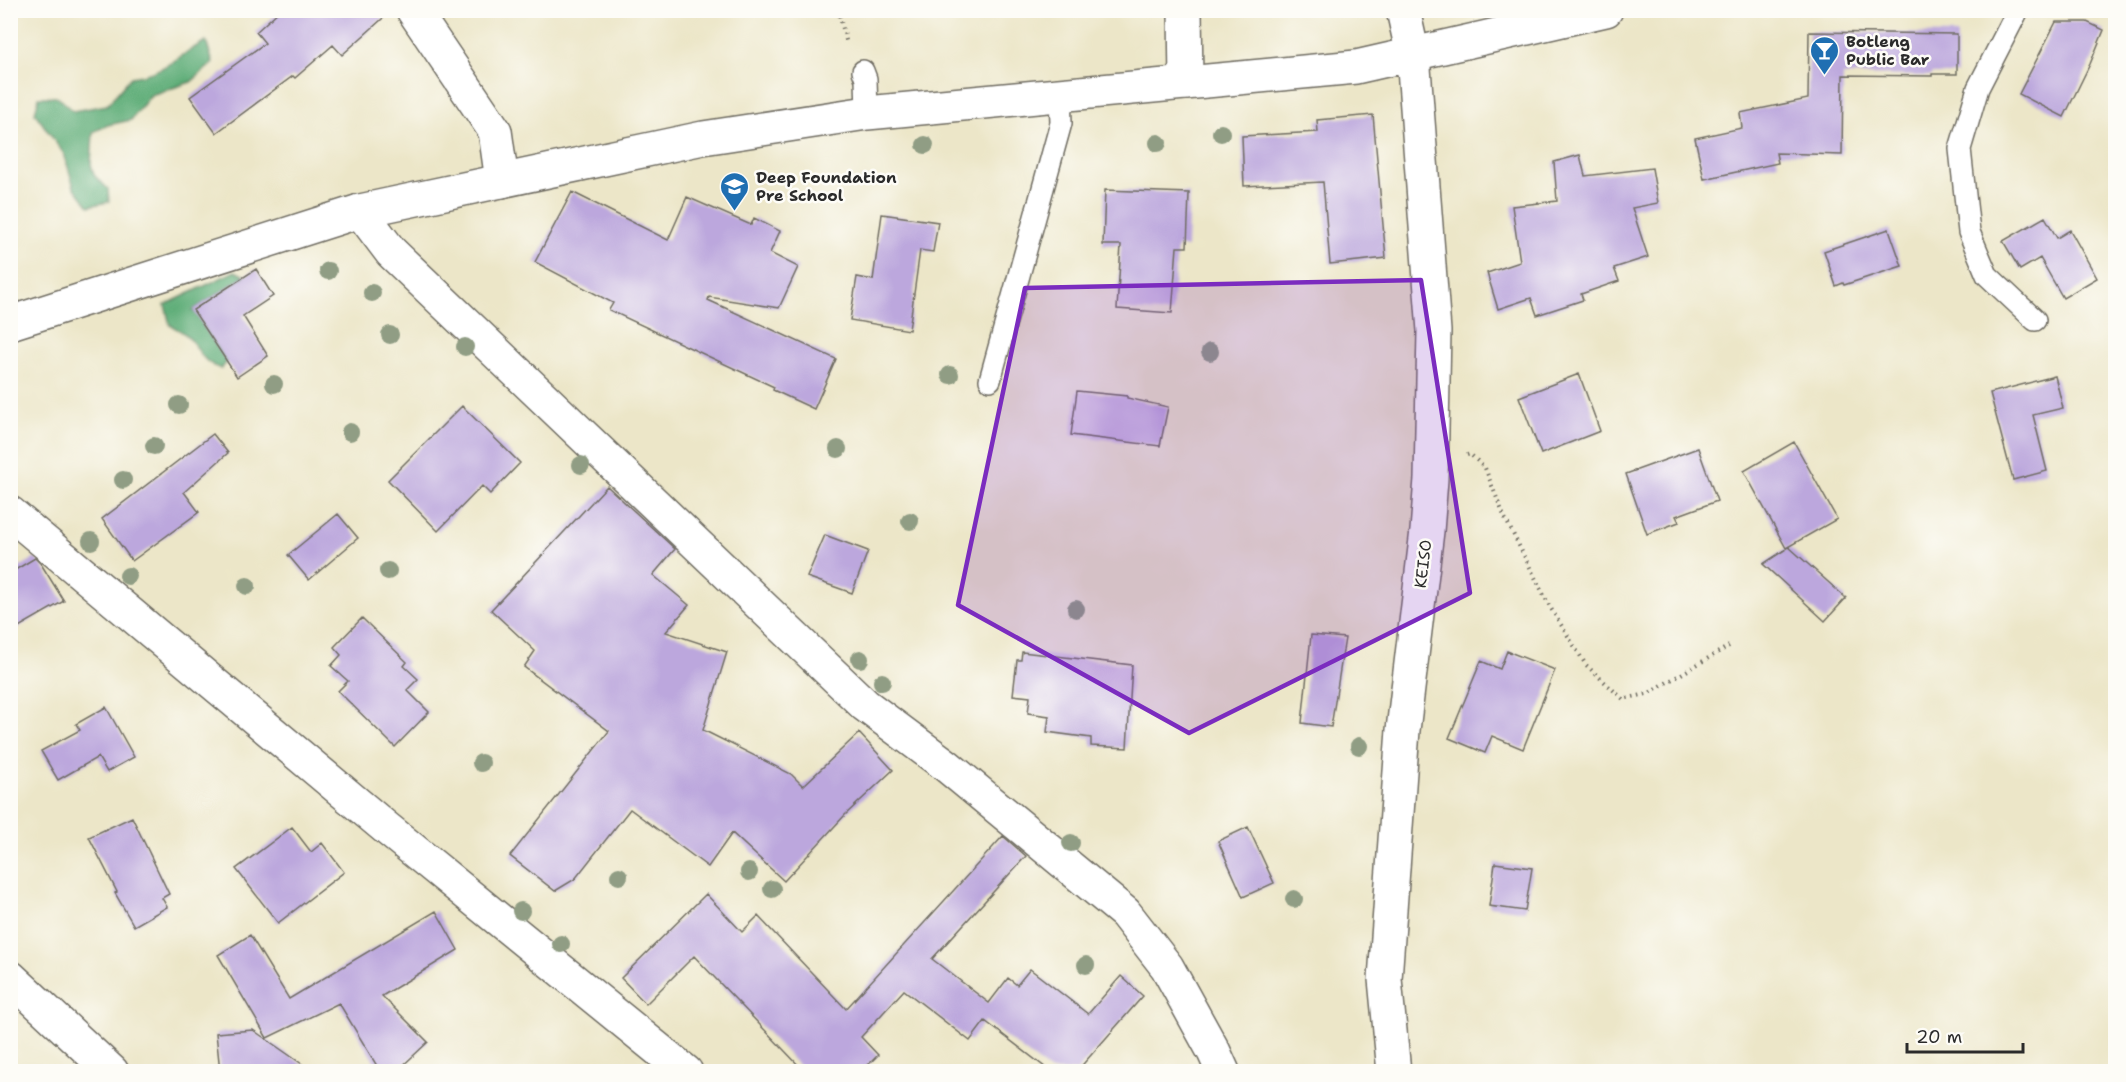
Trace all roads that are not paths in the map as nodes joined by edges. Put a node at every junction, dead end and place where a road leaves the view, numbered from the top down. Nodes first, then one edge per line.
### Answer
1 (413, 10) edge
2 (1185, 10) edge
3 (1402, 10) edge
4 (1606, 10) edge
5 (2018, 10) edge
6 (1413, 55) junction
7 (863, 71) road end
8 (1186, 83) junction
9 (1060, 94) junction
10 (867, 113) junction
11 (502, 181) junction
12 (360, 211) junction
13 (2035, 320) dead end
14 (10, 323) edge
15 (990, 380) dead end
16 (10, 513) edge
17 (10, 977) edge
18 (112, 1071) edge
19 (686, 1071) edge
20 (1223, 1071) edge
21 (1394, 1071) edge

1 - 11 street
2 - 8 street
3 - 6 street, KEISO
4 - 6 street
5 - 13 lane
6 - 8 street
6 - 21 street, KEISO
7 - 10 lane
8 - 9 street
9 - 10 street
9 - 15 lane
10 - 11 street
11 - 12 street
12 - 14 street
12 - 20 street
16 - 19 street
17 - 18 street

